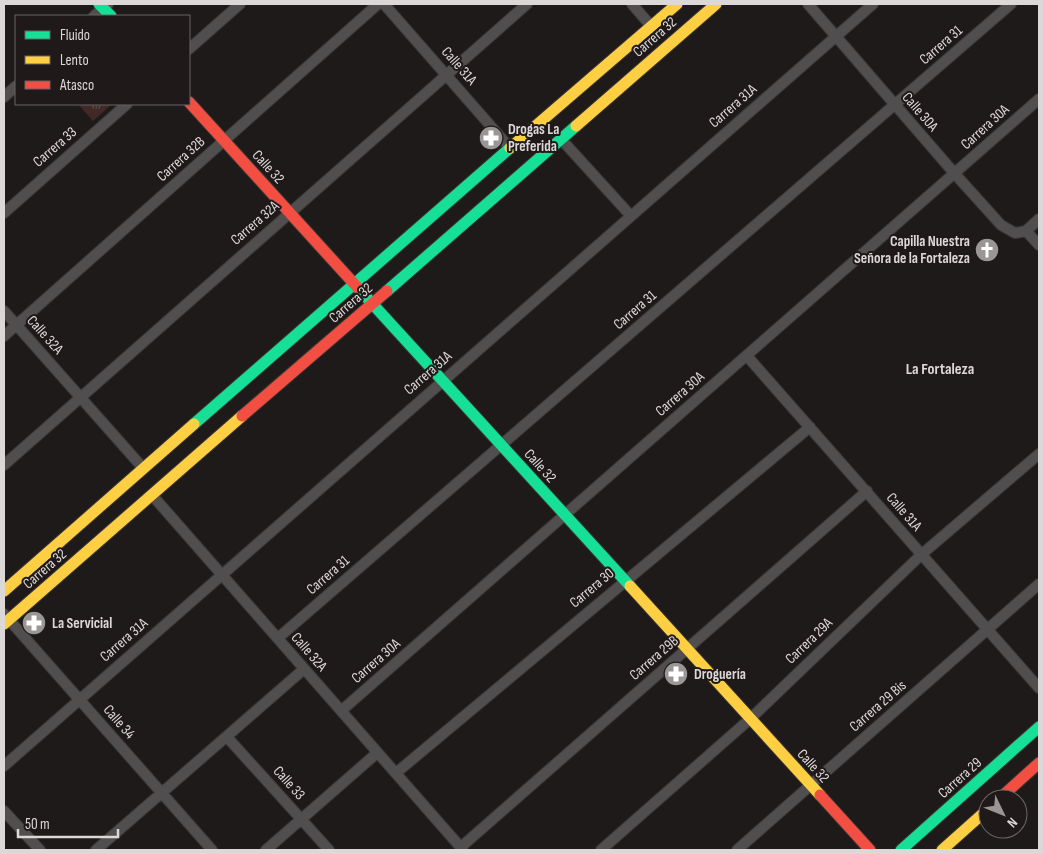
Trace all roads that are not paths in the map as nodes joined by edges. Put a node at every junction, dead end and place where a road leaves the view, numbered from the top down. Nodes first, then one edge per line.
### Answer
1 (240, 4) edge
2 (378, 4) edge
3 (384, 4) edge
4 (526, 4) edge
5 (632, 4) edge
6 (677, 4) edge
7 (716, 4) edge
8 (808, 4) edge
9 (873, 4) edge
10 (1011, 4) edge
11 (651, 26) junction
12 (835, 37) junction
13 (190, 48) edge
14 (447, 74) junction
15 (15, 87) edge
16 (4, 97) edge
17 (1039, 99) edge
18 (190, 103) edge
19 (126, 105) edge
20 (894, 105) junction
21 (561, 139) junction
22 (224, 141) junction
23 (510, 148) junction
24 (955, 174) junction
25 (4, 213) edge
26 (289, 213) junction
27 (631, 216) junction
28 (1039, 219) edge
29 (1026, 231) junction
30 (1039, 245) edge
31 (354, 284) junction
32 (373, 304) junction
33 (4, 311) edge
34 (16, 325) junction
35 (4, 336) edge
36 (747, 356) junction
37 (442, 381) junction
38 (80, 397) junction
39 (810, 426) junction
40 (501, 445) junction
41 (1039, 454) edge
42 (4, 465) edge
43 (143, 468) junction
44 (866, 491) junction
45 (152, 495) junction
46 (565, 516) junction
47 (922, 554) junction
48 (222, 574) junction
49 (624, 580) junction
50 (1039, 584) edge
51 (4, 591) edge
52 (6, 619) edge
53 (988, 629) junction
54 (278, 638) junction
55 (687, 649) junction
56 (304, 669) junction
57 (1039, 688) edge
58 (79, 699) junction
59 (342, 712) junction
60 (750, 719) junction
61 (1039, 727) edge
62 (227, 736) junction
63 (378, 753) junction
64 (1039, 763) edge
65 (4, 766) edge
66 (396, 773) junction
67 (811, 786) junction
68 (1010, 789) edge
69 (162, 793) junction
70 (4, 812) edge
71 (978, 818) edge
72 (301, 820) junction
73 (462, 849) edge
74 (40, 850) edge
75 (98, 850) edge
76 (212, 850) edge
77 (266, 850) edge
78 (329, 850) edge
79 (600, 850) edge
80 (737, 850) edge
81 (870, 850) edge
82 (901, 850) edge
83 (942, 850) edge

1 - 13 street
2 - 22 street, Carrera 32B
3 - 14 street, Calle 31A
4 - 14 street, Carrera 32A
5 - 11 street
6 - 11 street, Carrera 32
7 - 21 street, Carrera 32
8 - 12 street, Calle 30A
9 - 12 street, Carrera 31A
10 - 20 street, Carrera 31
11 - 23 street, Carrera 32
12 - 20 street, Calle 30A
12 - 27 street, Carrera 31A
14 - 23 street, Calle 31A
14 - 26 street, Carrera 32A
15 - 16 street
17 - 24 street, Carrera 30A
18 - 22 street, Calle 32
19 - 25 street, Carrera 33
20 - 24 street, Calle 30A
20 - 40 street, Carrera 31
21 - 27 street
21 - 32 street, Carrera 32
22 - 26 street, Calle 32
22 - 34 street, Carrera 32B
23 - 31 street, Carrera 32
24 - 29 street, Calle 30A
24 - 36 street, Carrera 30A
26 - 31 street, Calle 32
26 - 38 street, Carrera 32A
27 - 37 street, Carrera 31A
28 - 29 street
29 - 30 street
31 - 32 street, Calle 32
31 - 43 street, Carrera 32
32 - 37 street, Calle 32
32 - 45 street, Carrera 32
33 - 34 street, Calle 32A
34 - 35 street, Carrera 32B
34 - 38 street, Calle 32A
36 - 39 street, Calle 31A
36 - 46 street, Carrera 30A
37 - 40 street, Calle 32
37 - 48 street, Carrera 31A
38 - 42 street, Carrera 32A
38 - 43 street, Calle 32A
39 - 44 street, Calle 31A
39 - 49 street, Carrera 30
40 - 46 street, Calle 32
40 - 54 street, Carrera 31
41 - 47 street, Carrera 29A
43 - 51 street, Carrera 32
44 - 47 street, Calle 31A
44 - 55 street, Carrera 29B
45 - 48 street, Calle 32A
45 - 52 street, Carrera 32
46 - 49 street, Calle 32
46 - 59 street, Carrera 30A
47 - 53 street, Calle 31A
47 - 60 street, Carrera 29A
48 - 54 street, Calle 32A
48 - 58 street, Carrera 31A
49 - 55 street, Calle 32
49 - 66 street, Carrera 30
50 - 53 street, Carrera 29 Bis
52 - 58 street, Calle 34
53 - 57 street, Calle 31A
53 - 67 street, Carrera 29 Bis
54 - 56 street, Calle 32A
55 - 60 street, Calle 32
55 - 73 street, Carrera 29B
56 - 59 street, Calle 32A
56 - 62 street
58 - 65 street, Carrera 31A
58 - 69 street, Calle 34
59 - 63 street, Calle 32A
60 - 67 street, Calle 32
60 - 79 street, Carrera 29A
61 - 82 street, Carrera 29
62 - 69 street
62 - 72 street, Calle 33
63 - 66 street, Calle 32A
63 - 72 street
64 - 68 street
66 - 73 street, Calle 32A
67 - 80 street, Carrera 29 Bis
67 - 81 street, Calle 32
69 - 75 street
69 - 76 street, Calle 34
70 - 74 street
71 - 83 street
72 - 77 street
72 - 78 street, Calle 33

